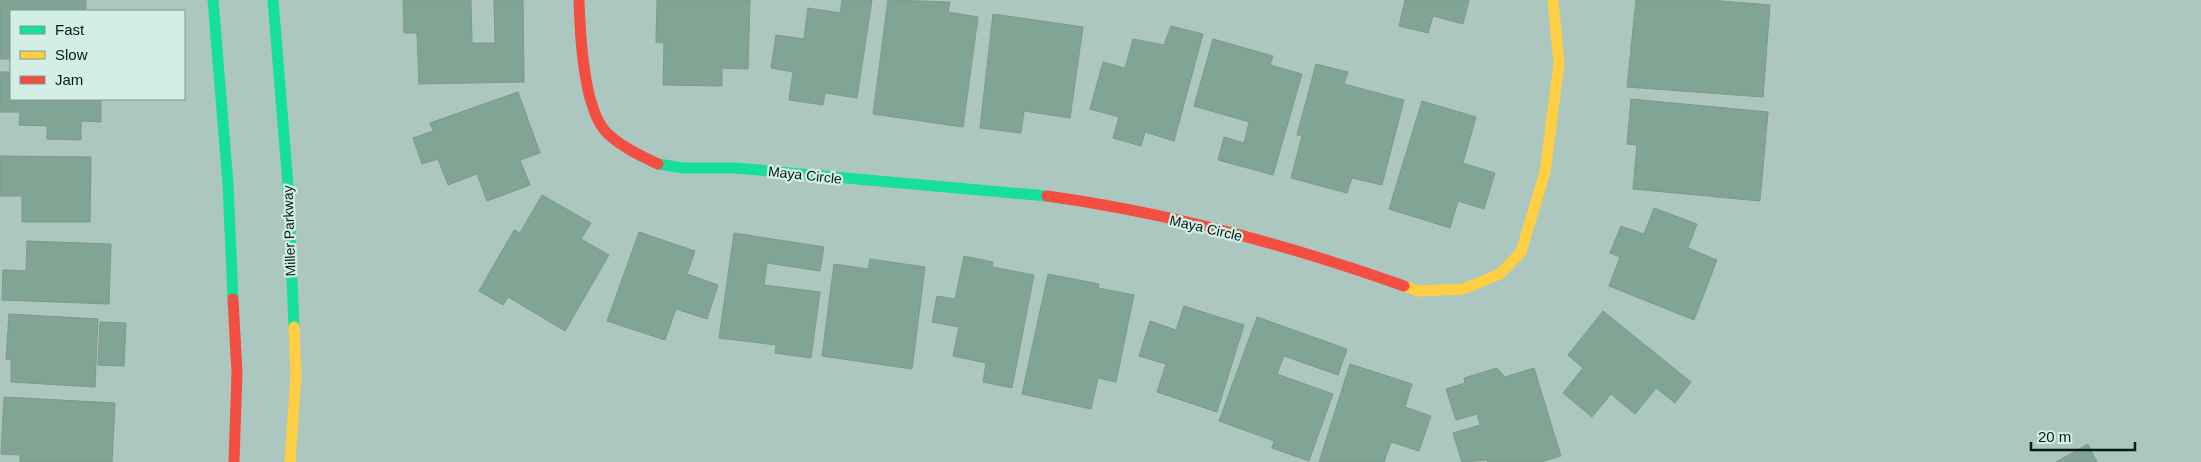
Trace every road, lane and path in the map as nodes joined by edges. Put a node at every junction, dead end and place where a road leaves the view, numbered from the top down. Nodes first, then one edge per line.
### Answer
1 (213, 0) edge
2 (273, 0) edge
3 (579, 0) edge
4 (1553, 0) edge
5 (234, 462) edge
6 (290, 462) edge

1 - 5 street
2 - 6 street, Miller Parkway
3 - 4 street, Maya Circle

